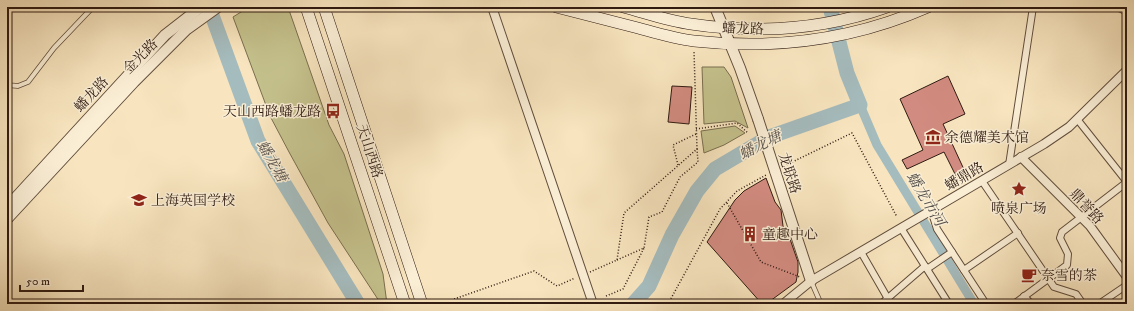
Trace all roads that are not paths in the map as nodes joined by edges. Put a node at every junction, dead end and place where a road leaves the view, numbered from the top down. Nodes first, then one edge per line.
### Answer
1 (93, 7) edge
2 (201, 7) edge
3 (218, 7) edge
4 (306, 7) edge
5 (324, 7) edge
6 (492, 7) edge
7 (556, 7) edge
8 (623, 7) edge
9 (714, 7) edge
10 (887, 7) edge
11 (928, 7) edge
12 (1033, 7) edge
13 (1118, 7) edge
14 (1127, 12) edge
15 (184, 26) junction
16 (724, 28) junction
17 (730, 43) junction
18 (1127, 70) edge
19 (7, 85) edge
20 (1077, 119) junction
21 (1022, 157) junction
22 (1009, 165) junction
23 (982, 181) junction
24 (1127, 182) edge
25 (7, 207) edge
26 (931, 210) junction
27 (1081, 218) junction
28 (7, 219) edge
29 (901, 228) junction
30 (1018, 234) junction
31 (861, 252) junction
32 (952, 252) junction
33 (926, 268) junction
34 (964, 270) junction
35 (1127, 277) edge
36 (1049, 279) junction
37 (811, 281) junction
38 (1127, 285) edge
39 (1024, 296) junction
40 (890, 301) edge
41 (405, 304) edge
42 (422, 304) edge
43 (593, 304) edge
44 (783, 304) edge
45 (821, 304) edge
46 (881, 304) edge
47 (948, 304) edge
48 (986, 304) edge
49 (1014, 304) edge
50 (1031, 304) edge
51 (1084, 304) edge
52 (1099, 304) edge

1 - 19 lane
2 - 15 street, 蟠龙路
3 - 15 street, 金光路
4 - 41 main road, 天山西路
5 - 42 main road, 天山西路
6 - 43 street
7 - 17 main road, 蟠龙路
8 - 16 main road, 蟠龙路
9 - 16 street, 龙联路
10 - 16 main road, 蟠龙路
11 - 17 main road, 蟠龙路
12 - 22 street
13 - 14 street
15 - 25 street, 蟠龙路
15 - 28 street, 金光路
16 - 17 street, 龙联路
17 - 37 street, 龙联路, bridge
18 - 20 street, 蟠鼎路
20 - 21 street, 蟠鼎路
20 - 24 street
21 - 22 street, 蟠鼎路
21 - 27 street, 鼎誉路
22 - 23 street, 蟠鼎路
23 - 26 street, 蟠鼎路
23 - 30 street
24 - 27 street
26 - 29 street, 蟠鼎路
26 - 32 street
27 - 35 street, 鼎誉路
27 - 36 street
29 - 31 street, 蟠鼎路
29 - 33 street
30 - 34 street
30 - 36 street
31 - 37 street, 蟠鼎路
31 - 40 street
32 - 33 street
32 - 34 street
33 - 40 street
33 - 47 street
34 - 48 street
36 - 39 street
36 - 51 street
37 - 44 street, 蟠鼎路
37 - 45 lane
38 - 52 street
39 - 49 street
39 - 50 street
40 - 46 street

